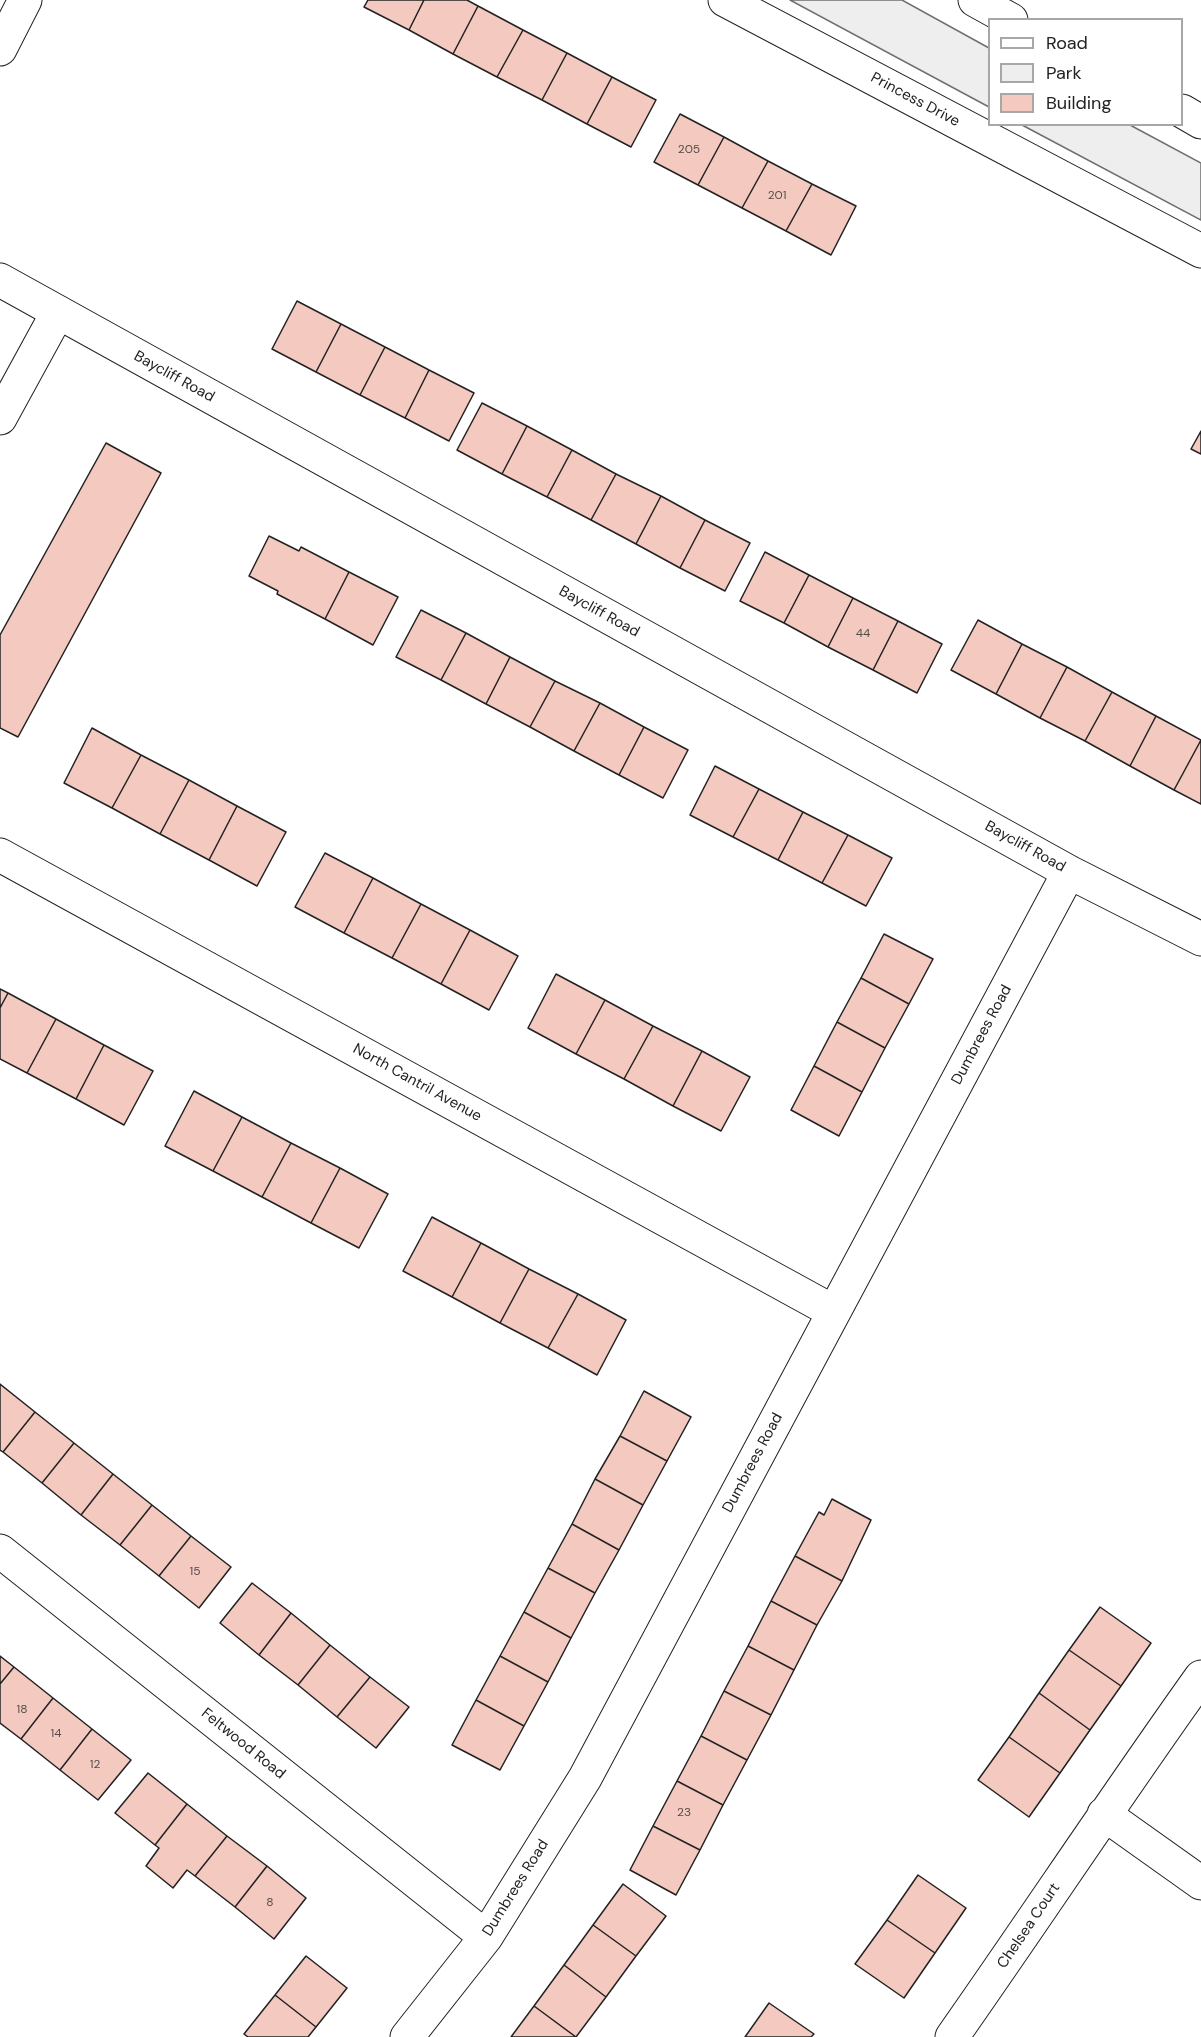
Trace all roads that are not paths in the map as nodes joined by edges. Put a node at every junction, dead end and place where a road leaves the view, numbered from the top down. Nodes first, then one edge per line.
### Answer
1 (25, 0) edge
2 (725, 0) edge
3 (975, 0) edge
4 (1007, 18) edge
5 (0, 48) edge
6 (1183, 112) edge
7 (1201, 122) edge
8 (1201, 251) edge
9 (0, 280) edge
10 (58, 312) junction
11 (0, 418) edge
12 (0, 855) edge
13 (1069, 872) junction
14 (1201, 939) edge
15 (834, 1311) junction
16 (0, 1551) edge
17 (1201, 1677) edge
18 (1104, 1814) junction
19 (1201, 1883) edge
20 (486, 1937) junction
21 (407, 2037) edge
22 (952, 2037) edge

1 - 5 street
2 - 8 street, Princess Drive
3 - 4 street
6 - 7 street
9 - 10 street, Baycliff Road
10 - 11 street
10 - 13 street, Baycliff Road
12 - 15 street, North Cantril Avenue
13 - 14 street, Baycliff Road
13 - 15 street, Dumbrees Road
15 - 20 street, Dumbrees Road
16 - 20 street, Feltwood Road
17 - 18 street, Chelsea Court
18 - 19 street
18 - 22 street, Chelsea Court
20 - 21 street, Dumbrees Road

